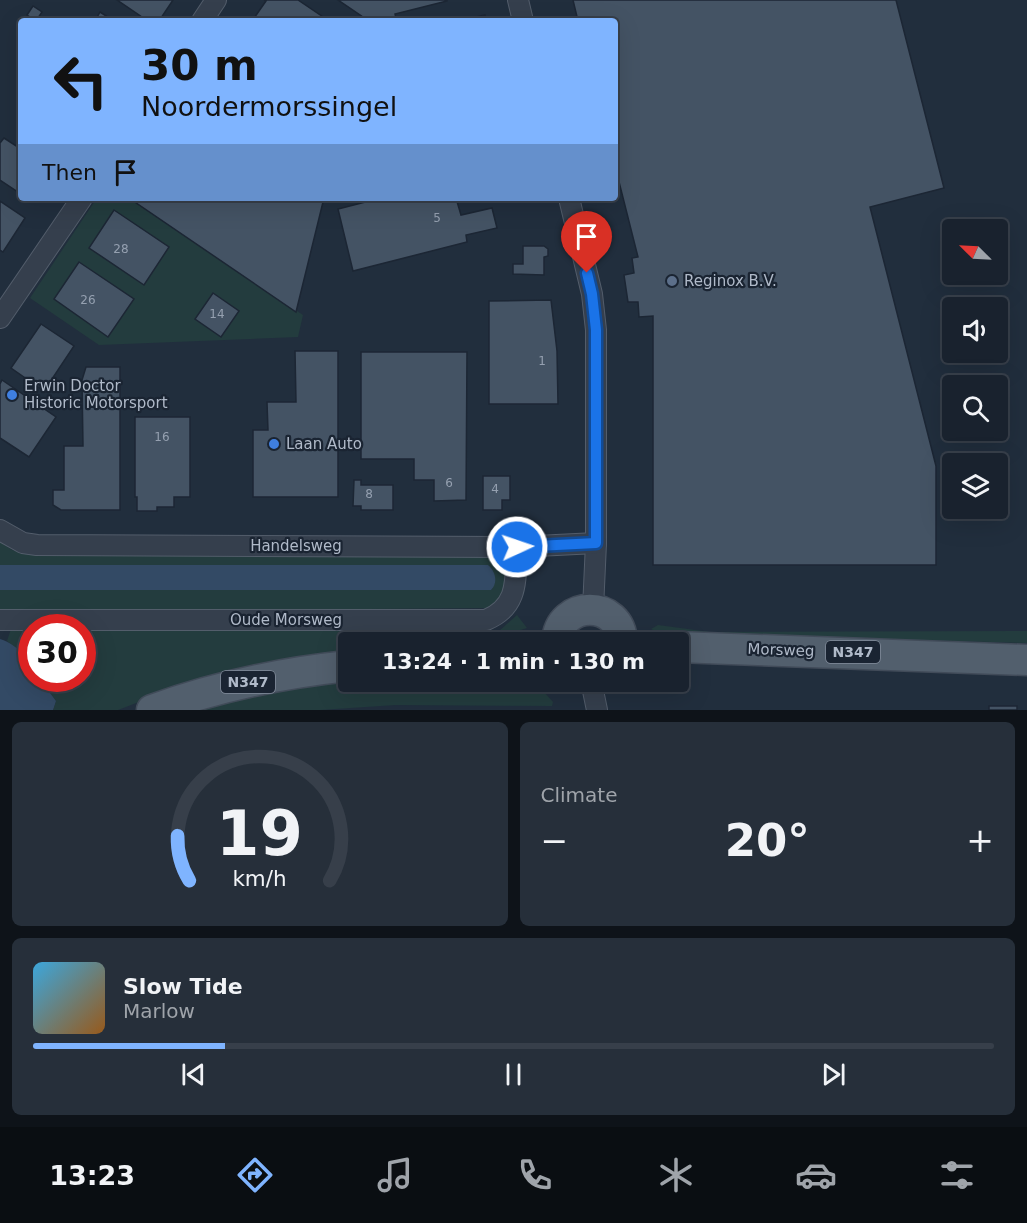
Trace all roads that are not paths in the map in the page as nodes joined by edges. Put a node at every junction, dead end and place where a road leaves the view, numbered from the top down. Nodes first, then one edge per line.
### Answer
1 (216, 0) edge
2 (518, 0) edge
3 (204, 18) edge
4 (523, 18) edge
5 (80, 201) edge
6 (570, 201) edge
7 (0, 318) edge
8 (0, 530) edge
9 (596, 543) junction
10 (517, 547) junction
11 (593, 609) junction
12 (0, 620) edge
13 (559, 632) edge
14 (621, 632) edge
15 (689, 647) edge
16 (1027, 660) edge
17 (338, 667) edge
18 (593, 692) edge
19 (152, 710) edge
20 (597, 710) edge

1 - 3 street
2 - 4 street
5 - 7 street
6 - 9 street
8 - 10 street, Handelsweg
9 - 10 street, Handelsweg
9 - 11 street
10 - 12 street, Oude Morsweg
11 - 13 main road
11 - 14 main road
15 - 16 main road, Morsweg / N347
17 - 19 main road, N347
18 - 20 street

